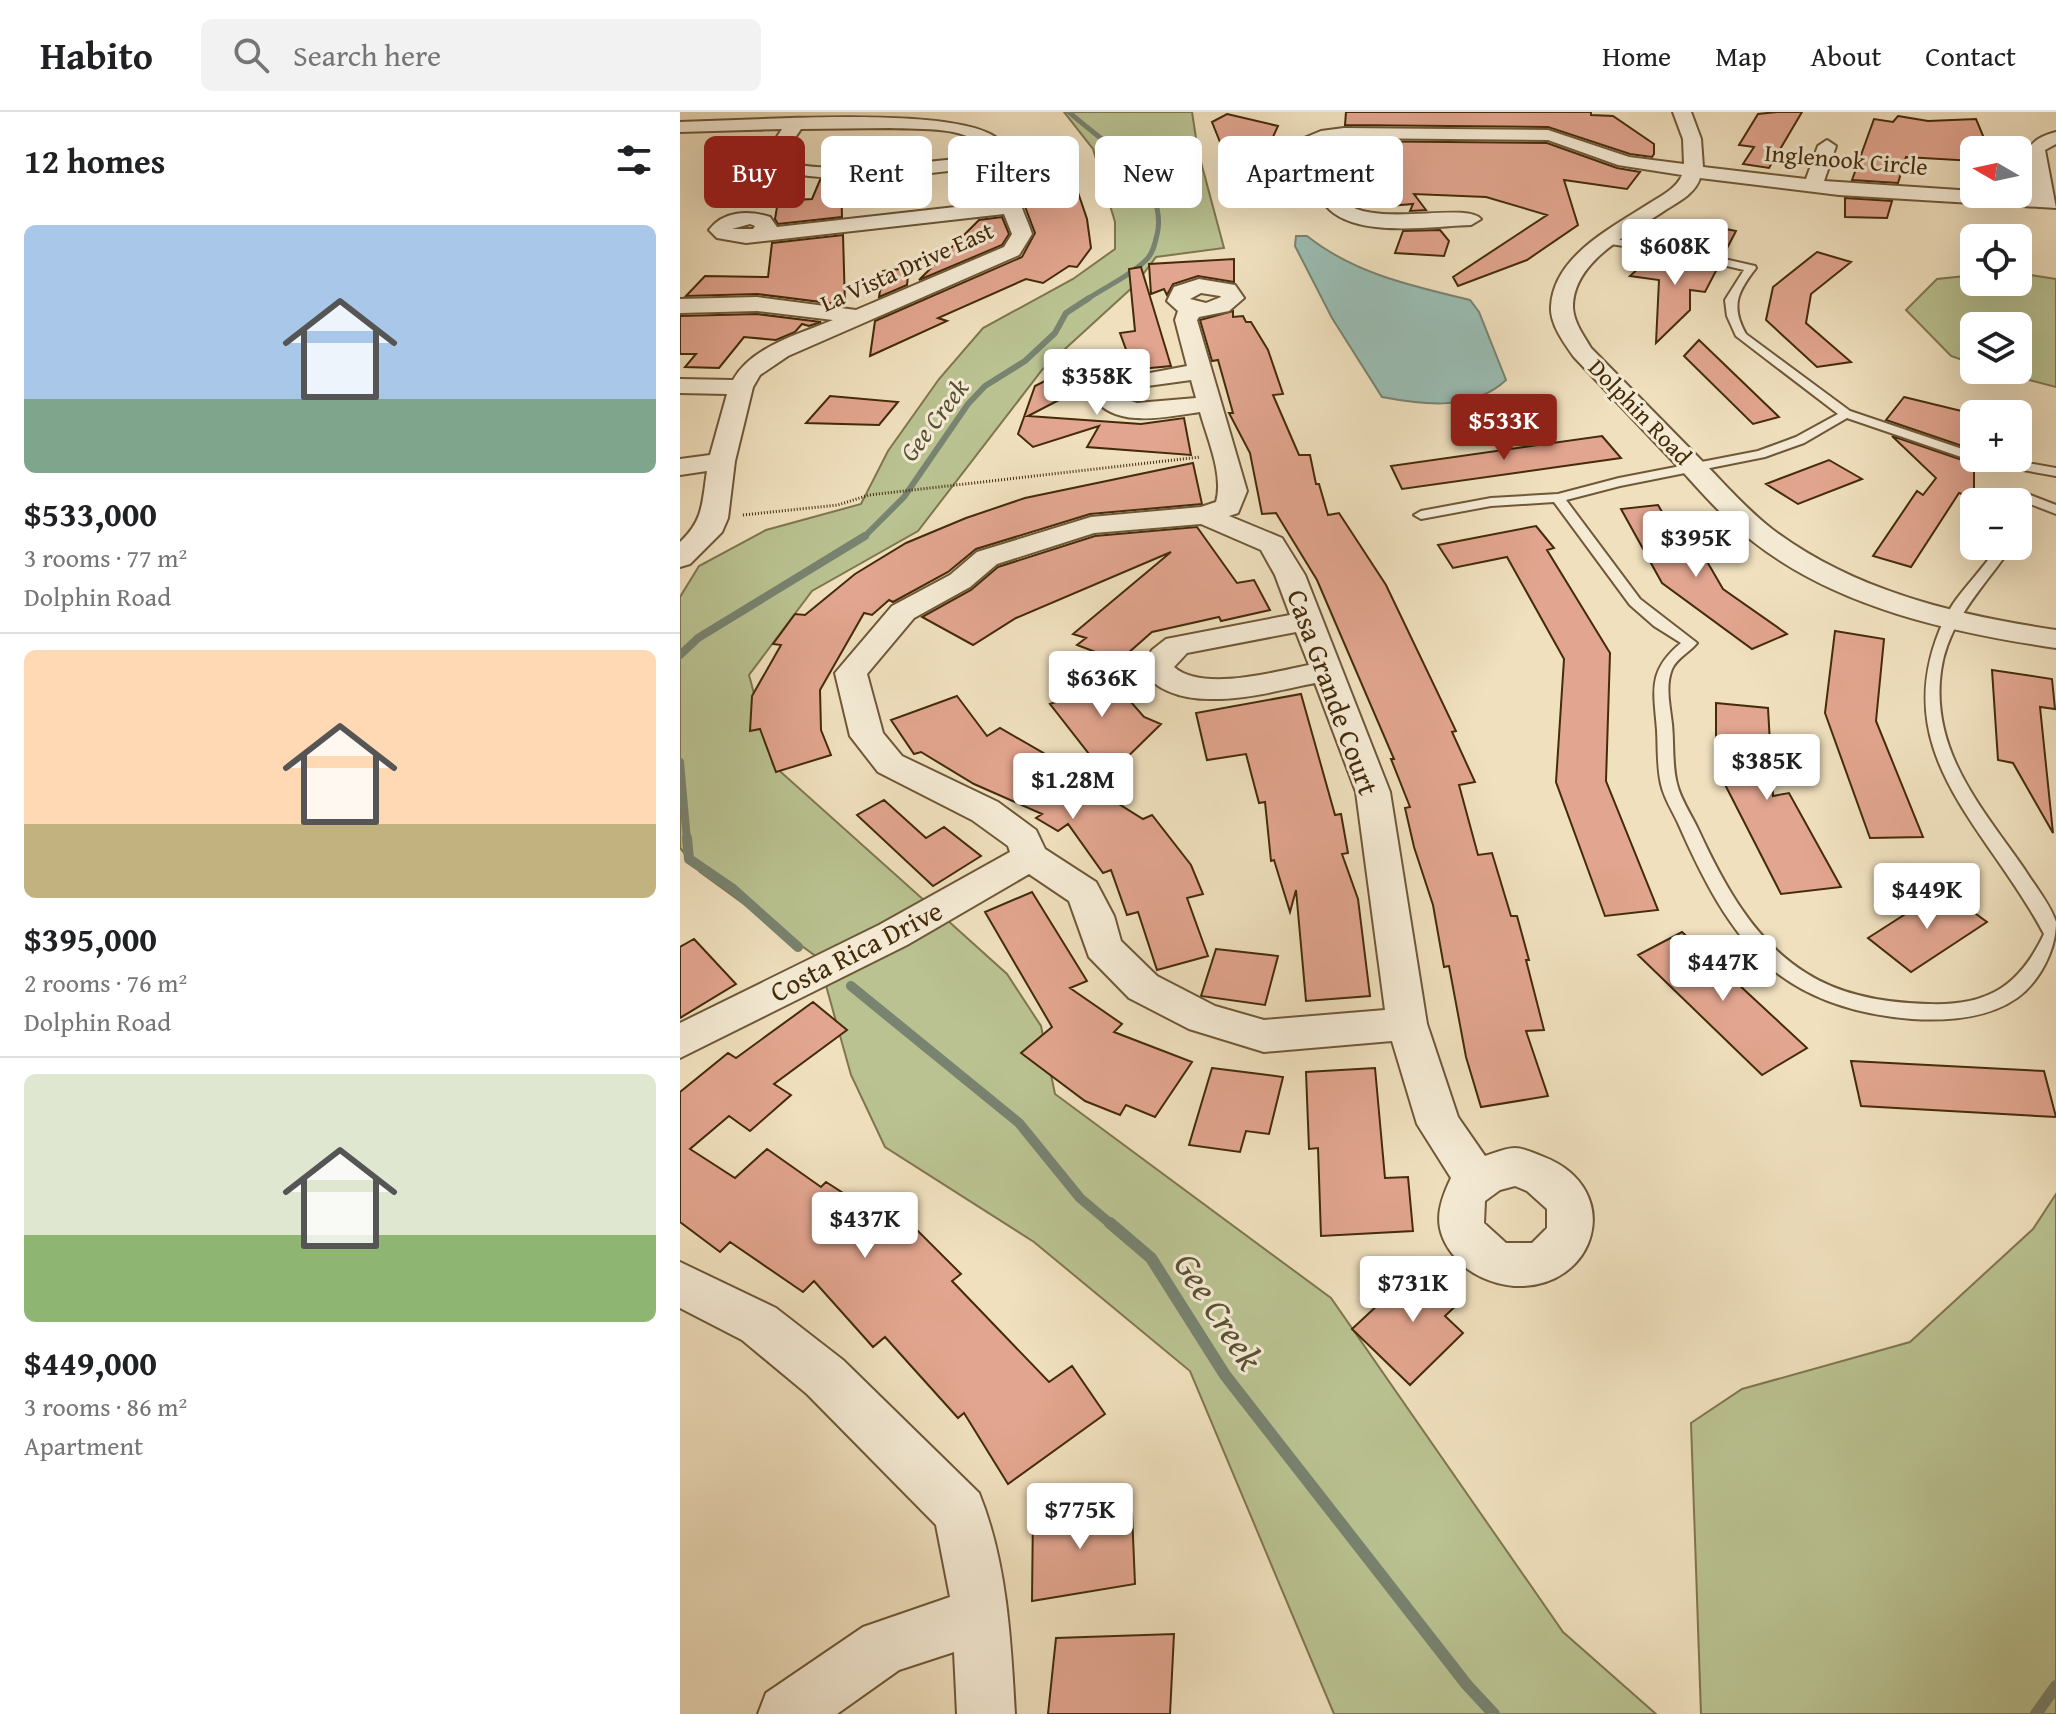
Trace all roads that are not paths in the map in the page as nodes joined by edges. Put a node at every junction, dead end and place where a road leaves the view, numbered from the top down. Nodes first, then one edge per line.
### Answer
1 (1682, 112) edge
2 (794, 125) junction
3 (680, 127) edge
4 (985, 136) edge
5 (2056, 137) edge
6 (1827, 146) dead end
7 (948, 164) edge
8 (1694, 170) junction
9 (1813, 186) junction
10 (2049, 201) edge
11 (1002, 208) edge
12 (1011, 208) edge
13 (1471, 219) dead end
14 (761, 232) dead end
15 (1607, 241) junction
16 (680, 306) edge
17 (1191, 308) dead end
18 (856, 317) junction
19 (1201, 371) junction
20 (680, 386) edge
21 (741, 387) junction
22 (1210, 403) junction
23 (1846, 414) junction
24 (1960, 453) edge
25 (722, 461) junction
26 (680, 467) edge
27 (1694, 468) junction
28 (2034, 469) joint
29 (2056, 472) edge
30 (2024, 488) edge
31 (1558, 498) junction
32 (2032, 502) edge
33 (2056, 510) edge
34 (1204, 515) junction
35 (1421, 515) dead end
36 (680, 558) edge
37 (1995, 560) edge
38 (1951, 620) junction
39 (1307, 621) junction
40 (2056, 639) edge
41 (1327, 671) junction
42 (1030, 857) junction
43 (1407, 1024) junction
44 (680, 1042) edge
45 (1476, 1179) dead end
46 (680, 1284) edge
47 (981, 1615) junction
48 (787, 1714) edge
49 (986, 1714) edge

1 - 8 street
2 - 3 street
2 - 4 street
2 - 7 street
5 - 10 street, Inglenook Circle
6 - 9 street
8 - 9 street, Inglenook Circle
8 - 13 street, Inglenook Circle
8 - 15 street, Dolphin Road
9 - 10 street, Inglenook Circle
11 - 14 street
12 - 18 street, La Vista Drive East
15 - 23 lane
15 - 27 street, Dolphin Road
16 - 18 street
17 - 19 street
18 - 21 street, La Vista Drive East
19 - 22 street
19 - 22 street
20 - 21 street
21 - 25 street, La Vista Drive East
22 - 34 street
23 - 24 lane
23 - 27 lane
25 - 26 street
25 - 36 street, La Vista Drive East
27 - 31 lane
27 - 38 street, Dolphin Road
28 - 29 lane
28 - 30 lane
31 - 35 lane
31 - 38 lane
32 - 33 lane
34 - 39 street, Casa Grande Court
34 - 42 street
37 - 38 lane
38 - 40 street, Dolphin Road
39 - 41 street, Casa Grande Court
39 - 41 street
41 - 43 street, Casa Grande Court
42 - 43 street
42 - 44 street, Costa Rica Drive
43 - 45 street, Casa Grande Court
46 - 47 street
47 - 48 street
47 - 49 street

